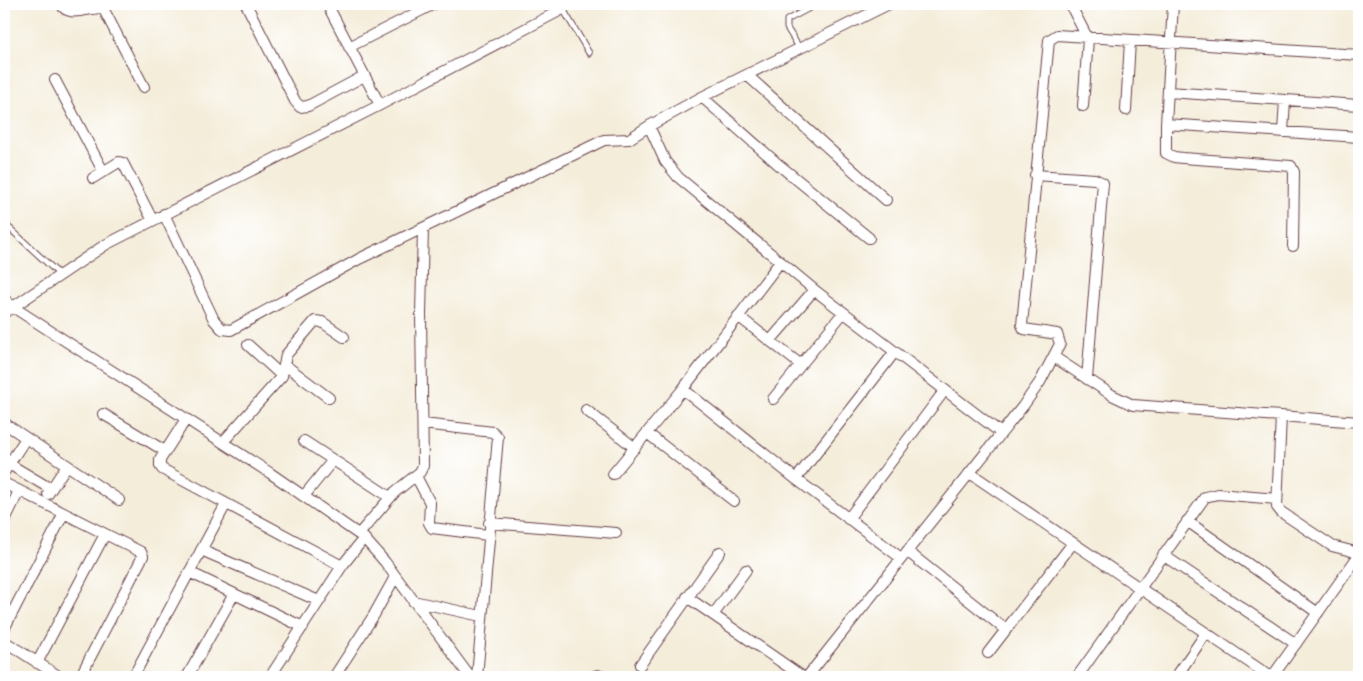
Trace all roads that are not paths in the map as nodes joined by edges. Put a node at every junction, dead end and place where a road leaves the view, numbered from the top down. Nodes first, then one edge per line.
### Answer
1 (61, 4) edge
2 (246, 4) edge
3 (327, 4) edge
4 (434, 4) edge
5 (573, 4) edge
6 (817, 4) edge
7 (889, 4) edge
8 (1070, 4) edge
9 (1173, 4) edge
10 (562, 6) edge
11 (1088, 39) junction
12 (1130, 41) junction
13 (1171, 44) junction
14 (349, 47) junction
15 (800, 49) junction
16 (589, 53) dead end
17 (1359, 55) edge
18 (364, 76) junction
19 (748, 76) junction
20 (56, 80) dead end
21 (144, 87) dead end
22 (1168, 92) junction
23 (702, 97) junction
24 (1285, 100) junction
25 (380, 105) junction
26 (1359, 105) edge
27 (1083, 106) dead end
28 (1126, 110) dead end
29 (1166, 124) junction
30 (649, 126) junction
31 (1283, 132) junction
32 (1359, 137) edge
33 (103, 171) junction
34 (1035, 175) junction
35 (93, 178) dead end
36 (886, 200) dead end
37 (164, 214) junction
38 (152, 219) junction
39 (4, 223) edge
40 (423, 228) junction
41 (869, 238) dead end
42 (1293, 246) dead end
43 (780, 262) junction
44 (60, 276) junction
45 (814, 290) junction
46 (4, 298) edge
47 (14, 307) junction
48 (4, 313) edge
49 (843, 313) junction
50 (738, 316) junction
51 (344, 337) dead end
52 (770, 342) junction
53 (248, 345) dead end
54 (894, 353) junction
55 (1054, 357) junction
56 (801, 365) junction
57 (284, 370) junction
58 (1087, 379) junction
59 (683, 389) junction
60 (945, 390) junction
61 (329, 398) dead end
62 (773, 399) dead end
63 (586, 410) dead end
64 (102, 414) dead end
65 (1281, 416) junction
66 (186, 419) junction
67 (1359, 422) edge
68 (4, 423) edge
69 (423, 424) junction
70 (647, 433) junction
71 (1001, 433) junction
72 (26, 438) junction
73 (304, 441) dead end
74 (222, 442) junction
75 (635, 448) junction
76 (165, 451) junction
77 (333, 460) junction
78 (67, 465) junction
79 (5, 466) edge
80 (613, 474) dead end
81 (970, 474) junction
82 (416, 476) junction
83 (796, 479) junction
84 (4, 483) edge
85 (51, 490) junction
86 (19, 491) junction
87 (304, 496) junction
88 (390, 497) junction
89 (1277, 499) junction
90 (119, 500) dead end
91 (734, 501) dead end
92 (43, 502) junction
93 (226, 504) junction
94 (64, 513) junction
95 (848, 518) junction
96 (1187, 521) junction
97 (4, 522) edge
98 (489, 523) junction
99 (616, 533) dead end
100 (105, 534) junction
101 (488, 535) junction
102 (362, 536) junction
103 (1073, 544) junction
104 (201, 550) junction
105 (720, 552) dead end
106 (1359, 554) edge
107 (904, 555) junction
108 (1163, 555) junction
109 (342, 566) junction
110 (746, 570) dead end
111 (189, 572) junction
112 (395, 577) junction
113 (1140, 588) junction
114 (234, 594) junction
115 (687, 597) junction
116 (320, 601) junction
117 (413, 601) junction
118 (1318, 613) junction
119 (713, 615) junction
120 (481, 616) junction
121 (303, 627) junction
122 (4, 629) edge
123 (1006, 630) junction
124 (1206, 634) junction
125 (4, 641) edge
126 (1296, 644) junction
127 (988, 653) dead end
128 (37, 663) junction
129 (640, 665) dead end
130 (1359, 671) edge
131 (60, 677) edge
132 (80, 677) edge
133 (133, 677) edge
134 (187, 677) edge
135 (270, 677) edge
136 (334, 677) edge
137 (470, 677) edge
138 (477, 677) edge
139 (592, 677) edge
140 (603, 677) edge
141 (805, 677) edge
142 (1077, 677) edge
143 (1176, 677) edge
144 (1271, 677) edge
145 (1356, 677) edge

1 - 21 street
2 - 18 street
3 - 14 street
4 - 14 street
5 - 10 street
6 - 15 lane
7 - 15 street
8 - 11 street
9 - 13 street
10 - 16 lane
10 - 25 street
11 - 12 street
11 - 27 street
11 - 34 street
12 - 13 street
12 - 28 street
13 - 17 street
13 - 22 street
14 - 18 street
15 - 19 street
18 - 25 street
19 - 23 street
19 - 36 street
20 - 33 street
22 - 24 street
22 - 29 street
23 - 30 street
23 - 41 street
24 - 26 street
24 - 31 street
25 - 37 street
29 - 31 street
29 - 42 street
30 - 40 street
30 - 43 street
31 - 32 street
33 - 35 street
33 - 38 street
34 - 55 street
34 - 58 street
37 - 38 street
37 - 40 street
38 - 44 street
39 - 44 lane
40 - 69 street
43 - 45 street
43 - 50 street
44 - 47 street
45 - 49 street
45 - 52 street
46 - 47 street
47 - 48 street
47 - 66 street
49 - 54 street
49 - 56 street
50 - 52 street
50 - 59 street
51 - 57 street
52 - 56 street
53 - 57 street
54 - 60 street
54 - 83 street
55 - 58 street
55 - 71 street
56 - 62 street
57 - 61 street
57 - 74 street
58 - 65 street
59 - 70 street
59 - 83 street
60 - 71 street
60 - 95 street
63 - 75 street
64 - 76 street
65 - 67 street
65 - 89 street
66 - 74 street
66 - 76 street
68 - 72 street
69 - 82 street
69 - 98 street
70 - 75 street
70 - 91 street
71 - 81 street
72 - 78 street
72 - 79 street
73 - 77 street
74 - 87 street
75 - 80 street
76 - 93 street
77 - 87 street
77 - 88 street
78 - 85 street
78 - 90 street
79 - 85 street
81 - 103 street
81 - 107 street
82 - 88 street
82 - 101 street
83 - 95 street
84 - 86 street
85 - 92 street
86 - 92 street
86 - 97 street
87 - 102 street
88 - 102 street
89 - 96 street
89 - 106 street
92 - 94 street
93 - 104 street
93 - 109 street
94 - 100 street
94 - 122 street
95 - 107 street
96 - 108 street
96 - 118 street
98 - 99 street
98 - 101 street
100 - 128 street
100 - 132 street
101 - 120 street
102 - 109 street
102 - 112 street
103 - 113 street
103 - 123 street
104 - 111 street
104 - 116 street
105 - 115 street
106 - 118 street
107 - 123 street
107 - 141 street
108 - 113 street
108 - 126 street
109 - 116 street
110 - 119 street
111 - 114 street
111 - 133 street
112 - 117 street
112 - 136 street
113 - 124 street
113 - 142 street
114 - 121 street
114 - 134 street
115 - 119 street
115 - 129 street
116 - 121 street
117 - 120 street
117 - 137 street
118 - 126 street
119 - 141 street
120 - 138 street
121 - 135 street
123 - 127 street
124 - 143 street
124 - 144 street
125 - 128 street
126 - 144 street
128 - 131 street
130 - 145 street
139 - 140 street

